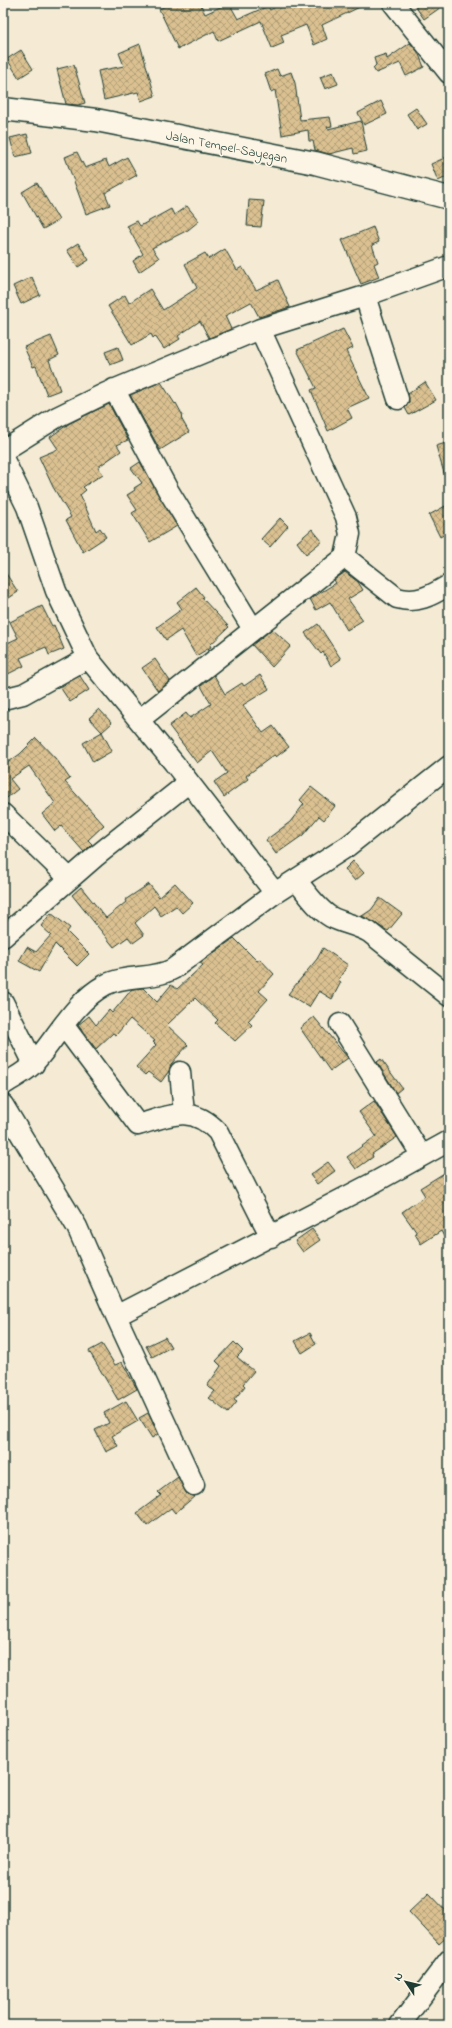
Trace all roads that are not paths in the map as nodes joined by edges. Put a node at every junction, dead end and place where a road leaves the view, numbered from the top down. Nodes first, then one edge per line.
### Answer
1 (393, 3) edge
2 (449, 73) edge
3 (3, 109) edge
4 (449, 198) edge
5 (449, 266) edge
6 (365, 296) junction
7 (260, 329) junction
8 (114, 389) junction
9 (398, 399) dead end
10 (3, 451) edge
11 (3, 458) edge
12 (345, 557) junction
13 (449, 585) edge
14 (253, 629) junction
15 (88, 658) junction
16 (3, 699) edge
17 (139, 720) junction
18 (449, 766) edge
19 (188, 783) junction
20 (3, 814) edge
21 (70, 879) junction
22 (296, 880) junction
23 (275, 893) junction
24 (3, 937) edge
25 (449, 996) edge
26 (3, 1002) edge
27 (340, 1024) dead end
28 (64, 1026) junction
29 (34, 1064) junction
30 (180, 1072) dead end
31 (3, 1085) edge
32 (3, 1105) edge
33 (184, 1113) junction
34 (449, 1141) edge
35 (422, 1156) junction
36 (271, 1237) junction
37 (116, 1316) junction
38 (194, 1485) dead end
39 (449, 1960) edge
40 (400, 2025) edge

1 - 2 street
3 - 4 main road, Jalan Tempel-Sayegan
5 - 6 street
6 - 7 street
6 - 9 street
7 - 8 street
7 - 12 street
8 - 10 street
8 - 14 street
11 - 15 street
12 - 13 street
12 - 14 street
14 - 17 street
15 - 16 street
15 - 17 street
17 - 19 street
18 - 22 street
19 - 21 street
19 - 23 street
20 - 21 street
21 - 24 street
22 - 23 street
22 - 25 street
23 - 28 street
26 - 29 street
27 - 35 street
28 - 29 street
28 - 33 street
29 - 31 street
30 - 33 street
32 - 37 street
33 - 36 street
34 - 35 street
35 - 36 street
36 - 37 street
37 - 38 street
39 - 40 street

